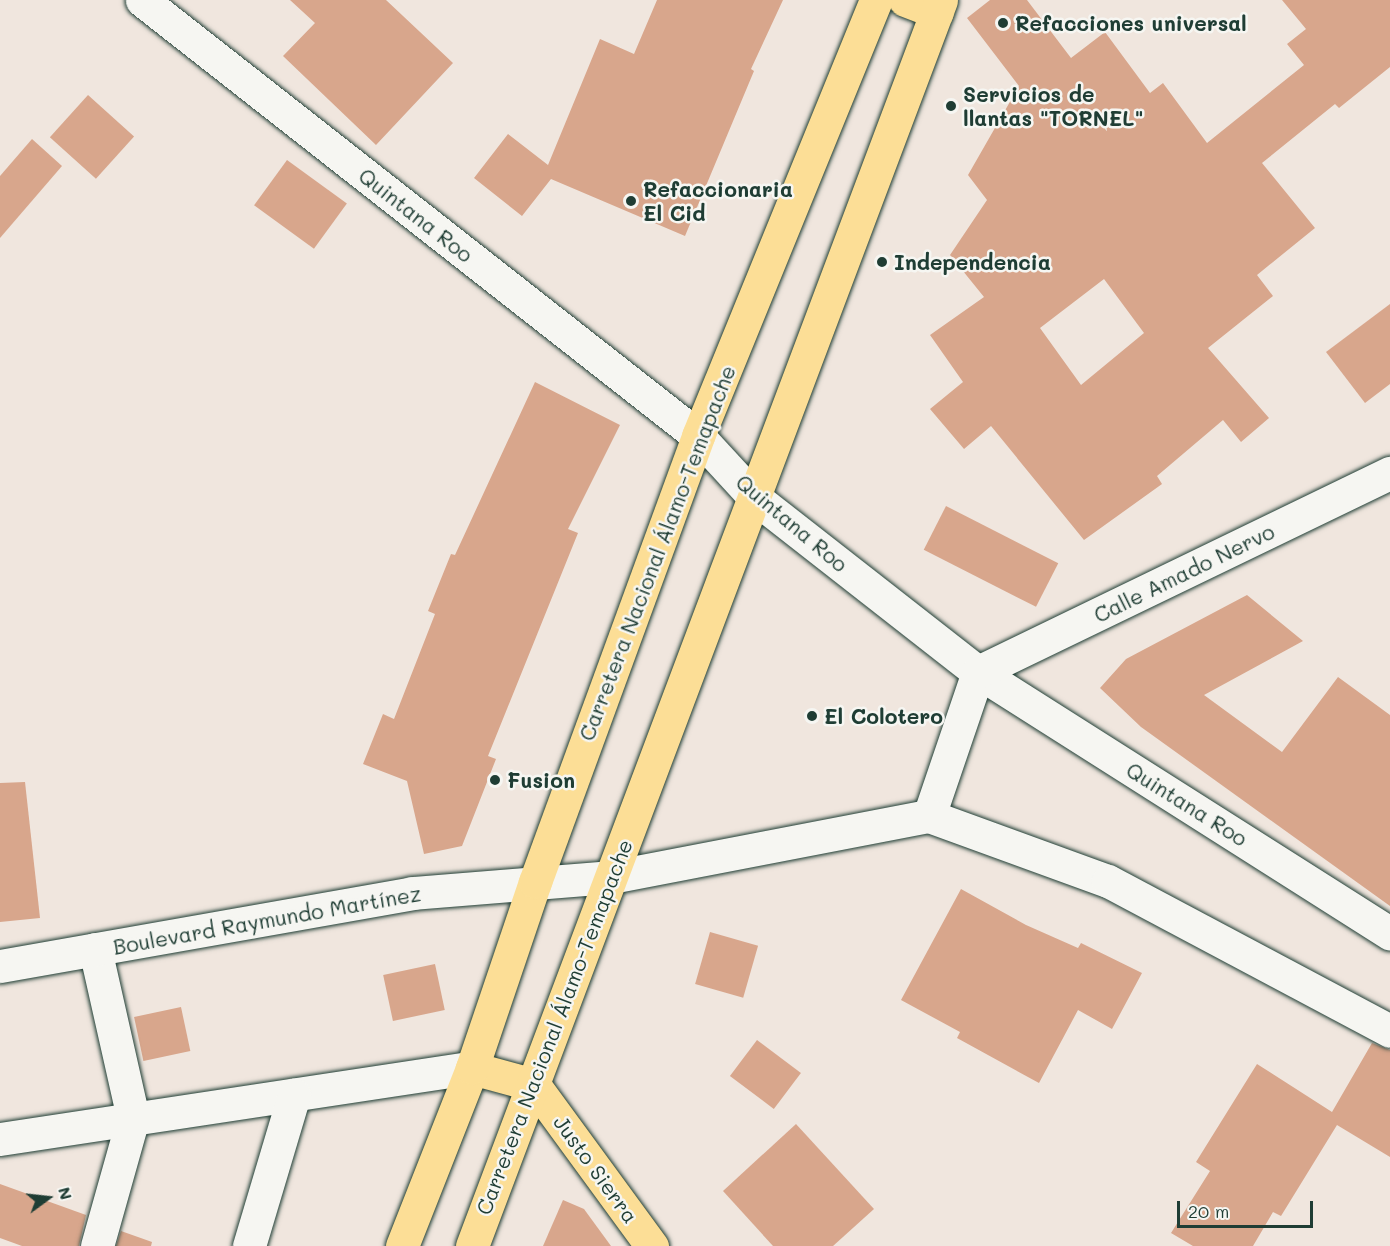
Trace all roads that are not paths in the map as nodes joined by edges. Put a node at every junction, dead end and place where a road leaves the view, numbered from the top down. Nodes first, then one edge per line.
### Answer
1 (142, 0) edge
2 (876, 0) edge
3 (905, 0) edge
4 (939, 6) edge
5 (698, 436) junction
6 (1390, 473) edge
7 (755, 498) junction
8 (978, 672) junction
9 (929, 816) junction
10 (611, 877) junction
11 (535, 882) junction
12 (1390, 933) edge
13 (95, 949) junction
14 (0, 966) edge
15 (1390, 1031) edge
16 (472, 1068) junction
17 (534, 1085) junction
18 (294, 1095) junction
19 (133, 1118) junction
20 (0, 1139) edge
21 (97, 1246) edge
22 (249, 1246) edge
23 (402, 1246) edge
24 (472, 1246) edge
25 (652, 1246) edge

1 - 5 street, Quintana Roo
2 - 5 main road, Carretera Nacional Álamo-Temapache
3 - 4 main road
4 - 7 main road, Carretera Nacional Álamo-Temapache
5 - 7 street, Quintana Roo
5 - 11 main road, Carretera Nacional Álamo-Temapache
6 - 8 street, Calle Amado Nervo
7 - 8 street, Quintana Roo
7 - 10 main road, Carretera Nacional Álamo-Temapache
8 - 9 street
8 - 12 street, Quintana Roo
9 - 10 street
9 - 15 street
10 - 11 street
10 - 17 main road, Carretera Nacional Álamo-Temapache
11 - 13 street, Boulevard Raymundo Martínez
11 - 16 main road, Carretera Nacional Álamo-Temapache
13 - 14 street, Boulevard Raymundo Martínez
13 - 19 street
16 - 17 main road
16 - 18 street
16 - 23 main road, Carretera Nacional Álamo-Temapache
17 - 24 main road, Carretera Nacional Álamo-Temapache
17 - 25 main road, Justo Sierra
18 - 19 street
18 - 22 street
19 - 20 street
19 - 21 street

